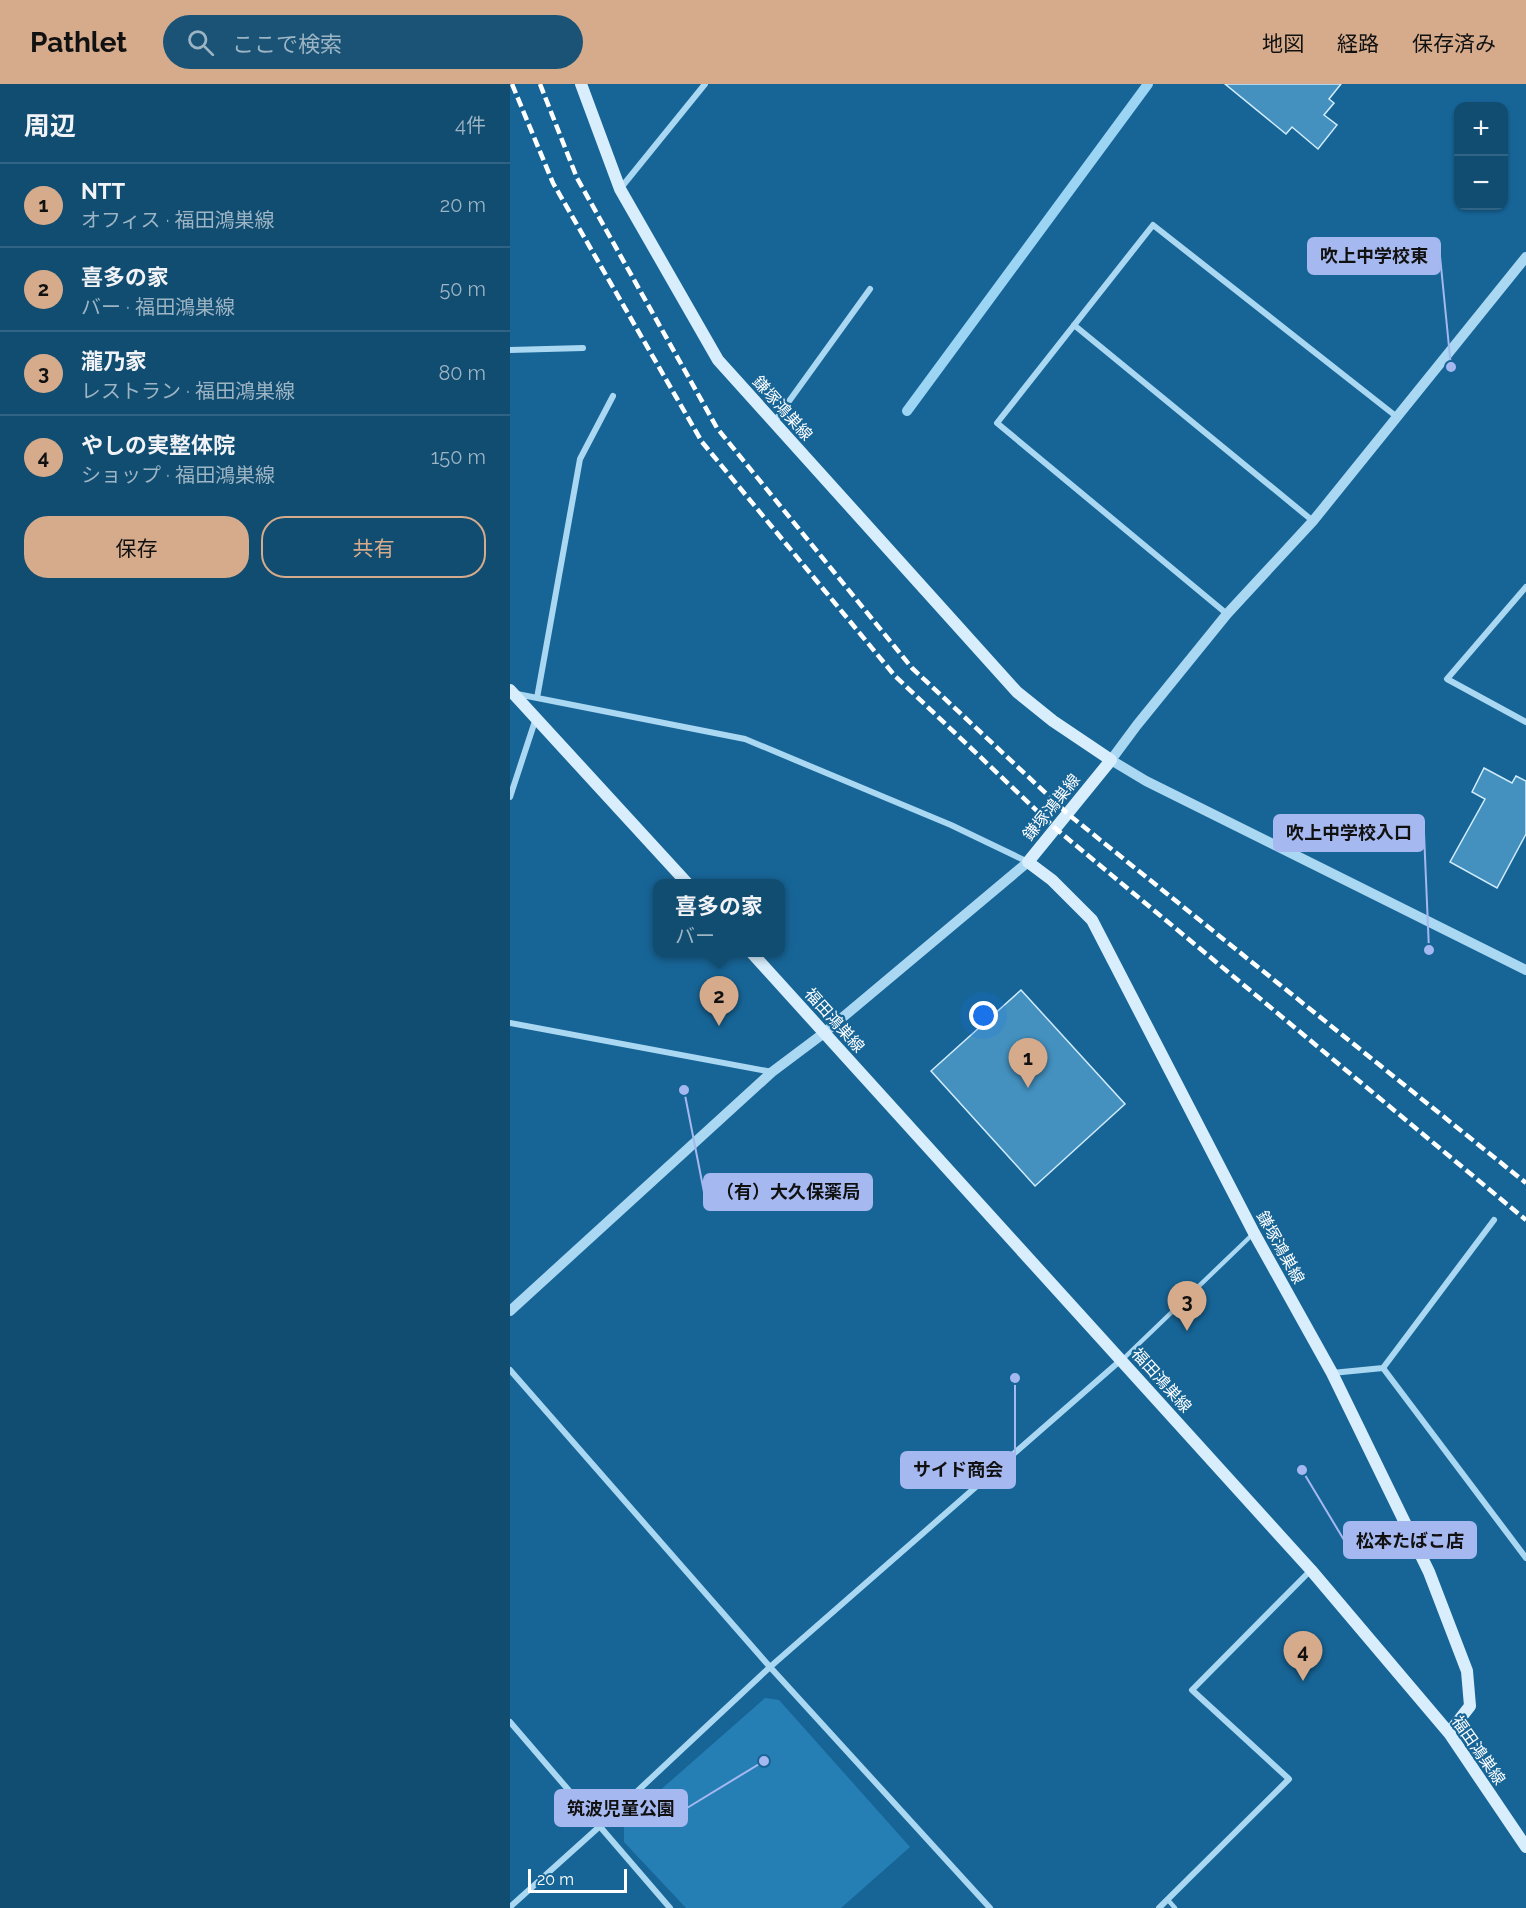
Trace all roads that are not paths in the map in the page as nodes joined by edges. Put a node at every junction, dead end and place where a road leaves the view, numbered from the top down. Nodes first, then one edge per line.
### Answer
1 (581, 84) edge
2 (705, 84) edge
3 (620, 189) junction
4 (1526, 257) edge
5 (870, 289) dead end
6 (1074, 325) junction
7 (584, 348) dead end
8 (510, 350) edge
9 (613, 396) dead end
10 (1397, 417) junction
11 (774, 422) junction
12 (1313, 521) junction
13 (1526, 587) edge
14 (1227, 614) junction
15 (511, 692) edge
16 (537, 698) junction
17 (536, 717) junction
18 (1526, 722) edge
19 (1111, 760) junction
20 (510, 796) edge
21 (1028, 862) junction
22 (683, 879) edge
23 (756, 957) edge
24 (1526, 970) edge
25 (510, 1023) edge
26 (824, 1033) junction
27 (772, 1072) junction
28 (1494, 1220) dead end
29 (1254, 1233) junction
30 (510, 1311) edge
31 (1121, 1360) junction
32 (1383, 1368) junction
33 (510, 1370) edge
34 (1332, 1373) junction
35 (1526, 1558) edge
36 (1311, 1570) junction
37 (770, 1667) junction
38 (510, 1722) edge
39 (1449, 1733) junction
40 (599, 1827) junction
41 (1526, 1847) edge
42 (1168, 1900) junction
43 (510, 1907) edge
44 (670, 1908) edge
45 (990, 1908) edge
46 (1159, 1908) edge
47 (1175, 1908) edge

1 - 3 main road, 鎌塚鴻巣線
2 - 3 street
3 - 11 main road, 鎌塚鴻巣線
4 - 10 street
5 - 11 street
6 - 10 street
6 - 12 street
6 - 14 street
7 - 8 street
9 - 16 street
10 - 12 street
11 - 19 main road, 鎌塚鴻巣線
12 - 14 street
13 - 18 street
14 - 19 street
15 - 16 street
15 - 17 main road
16 - 21 street
17 - 20 street
17 - 22 main road
19 - 21 main road, 鎌塚鴻巣線
19 - 24 street
21 - 26 street
21 - 29 main road, 鎌塚鴻巣線
23 - 26 main road, 福田鴻巣線
25 - 27 street
26 - 27 street
26 - 31 main road, 福田鴻巣線
27 - 30 street
28 - 32 street
29 - 31 lane
29 - 34 main road, 鎌塚鴻巣線
31 - 36 main road, 福田鴻巣線
31 - 37 street
32 - 34 street
32 - 35 street
33 - 37 street
34 - 39 main road, 鎌塚鴻巣線
36 - 39 main road, 福田鴻巣線
36 - 42 street
37 - 40 street
37 - 45 street
38 - 40 street
39 - 41 main road, 福田鴻巣線
40 - 43 street
40 - 44 street
42 - 46 street
42 - 47 lane

